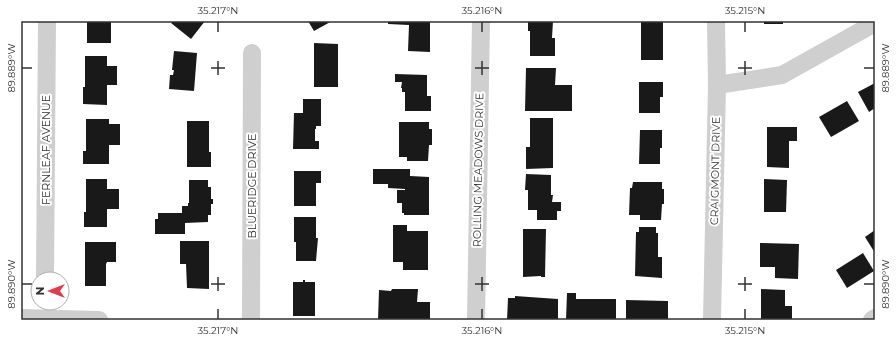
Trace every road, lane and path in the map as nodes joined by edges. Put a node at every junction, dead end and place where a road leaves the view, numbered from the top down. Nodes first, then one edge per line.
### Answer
1 (47, 21) edge
2 (481, 21) edge
3 (716, 21) edge
4 (875, 23) edge
5 (252, 53) dead end
6 (717, 85) junction
7 (45, 271) edge
8 (45, 314) edge
9 (21, 318) edge
10 (875, 318) edge
11 (99, 320) edge
12 (251, 320) edge
13 (476, 320) edge
14 (712, 320) edge
15 (872, 320) edge

1 - 7 street, FERNLEAF AVENUE
2 - 13 street, ROLLING MEADOWS DRIVE
3 - 6 street, CRAIGMONT DRIVE
4 - 6 street
5 - 12 street, BLUERIDGE DRIVE
6 - 14 street, CRAIGMONT DRIVE
8 - 9 street
8 - 11 street
10 - 15 street

